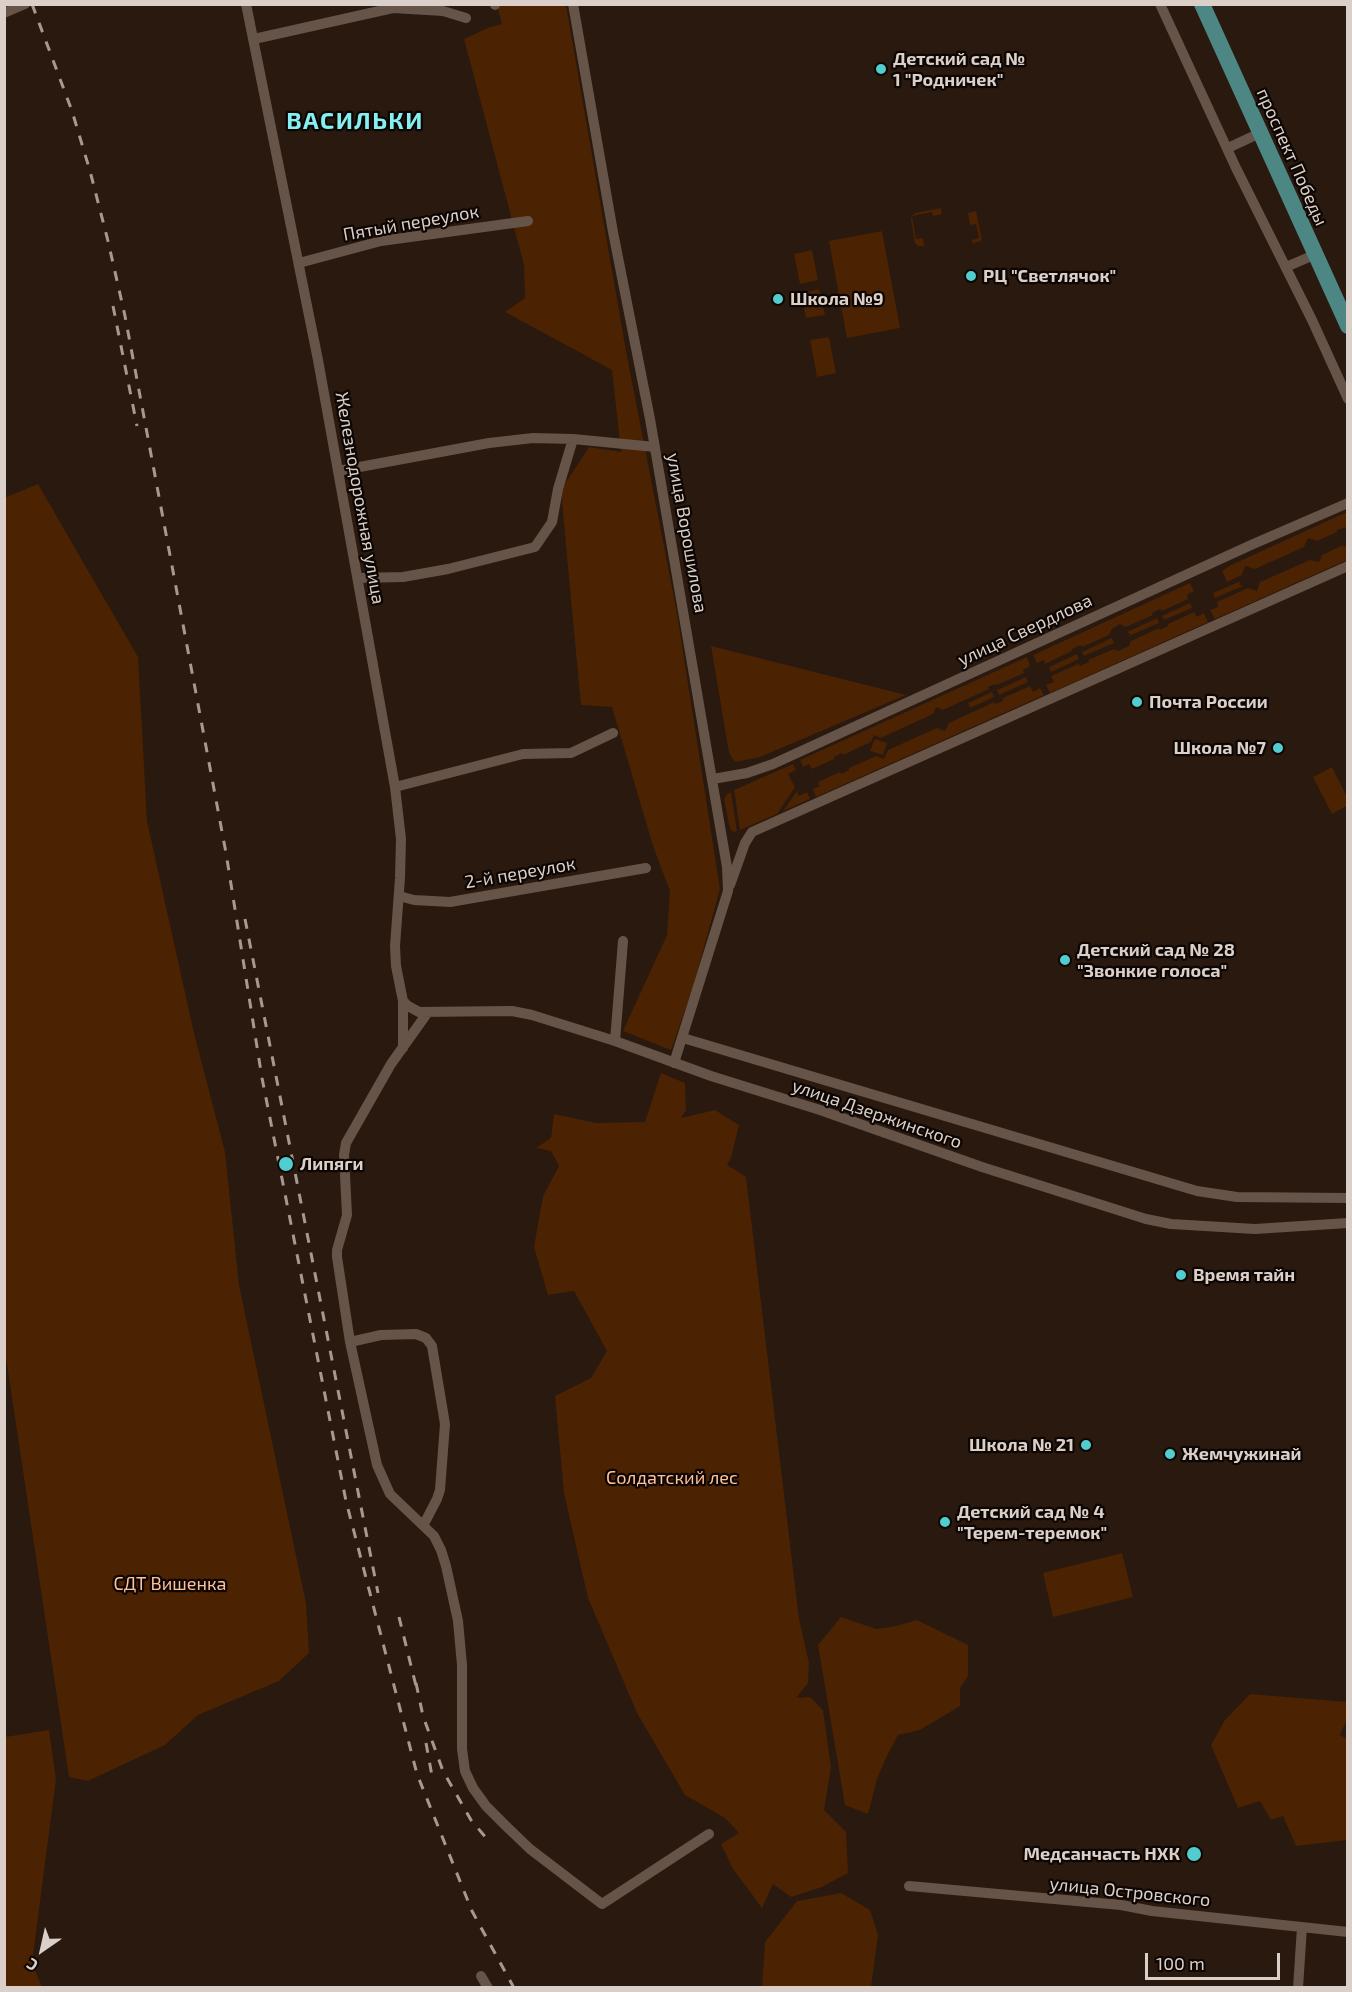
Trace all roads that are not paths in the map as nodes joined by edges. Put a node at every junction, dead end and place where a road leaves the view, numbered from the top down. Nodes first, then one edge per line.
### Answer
1 (25, 4) edge
2 (246, 4) edge
3 (573, 4) edge
4 (1160, 4) edge
5 (1202, 4) edge
6 (4, 13) edge
7 (465, 18) dead end
8 (254, 39) junction
9 (1260, 133) junction
10 (1228, 148) junction
11 (528, 221) dead end
12 (1314, 255) junction
13 (299, 263) junction
14 (1286, 267) junction
15 (1347, 326) edge
16 (1347, 399) edge
17 (573, 439) junction
18 (655, 447) junction
19 (338, 471) junction
20 (1347, 503) edge
21 (1347, 566) edge
22 (358, 578) junction
23 (613, 733) dead end
24 (713, 779) junction
25 (395, 787) junction
26 (646, 868) dead end
27 (728, 891) junction
28 (399, 896) junction
29 (623, 941) dead end
30 (403, 1001) junction
31 (428, 1012) junction
32 (682, 1038) junction
33 (615, 1041) junction
34 (403, 1048) junction
35 (674, 1063) junction
36 (1347, 1197) edge
37 (1347, 1223) edge
38 (350, 1342) junction
39 (424, 1524) junction
40 (709, 1834) dead end
41 (909, 1886) dead end
42 (1302, 1927) junction
43 (1347, 1932) edge
44 (481, 1976) dead end
45 (488, 1988) edge
46 (1298, 1988) edge

1 - 6 street
2 - 8 street, Железнодорожная улица
3 - 18 street, улица Ворошилова
4 - 10 street
5 - 9 main road, проспект Победы
7 - 8 street
8 - 13 street, Железнодорожная улица
9 - 10 street
9 - 12 main road, проспект Победы
10 - 14 street
11 - 13 street, Пятый переулок
12 - 14 street
12 - 15 main road, проспект Победы
13 - 19 street, Железнодорожная улица
14 - 16 street
17 - 18 street
17 - 19 street
17 - 22 street
18 - 24 street, улица Ворошилова
19 - 22 street, Железнодорожная улица
20 - 24 street, улица Свердлова
21 - 27 street
22 - 25 street, Железнодорожная улица
23 - 25 street
24 - 27 street, улица Ворошилова
25 - 28 street, Железнодорожная улица
26 - 28 street, 2-й переулок
27 - 32 street, улица Ворошилова
28 - 30 street, Железнодорожная улица
29 - 33 street
30 - 31 street, улица Дзержинского
30 - 34 street, Железнодорожная улица
31 - 33 street, улица Дзержинского
31 - 34 street
32 - 35 street, улица Ворошилова
32 - 36 street, улица Дзержинского
33 - 35 street, улица Дзержинского
34 - 38 street
35 - 37 street, улица Дзержинского
38 - 39 street
38 - 39 street
39 - 40 street
41 - 42 street, улица Островского
42 - 43 street, улица Островского
42 - 46 street
44 - 45 street

